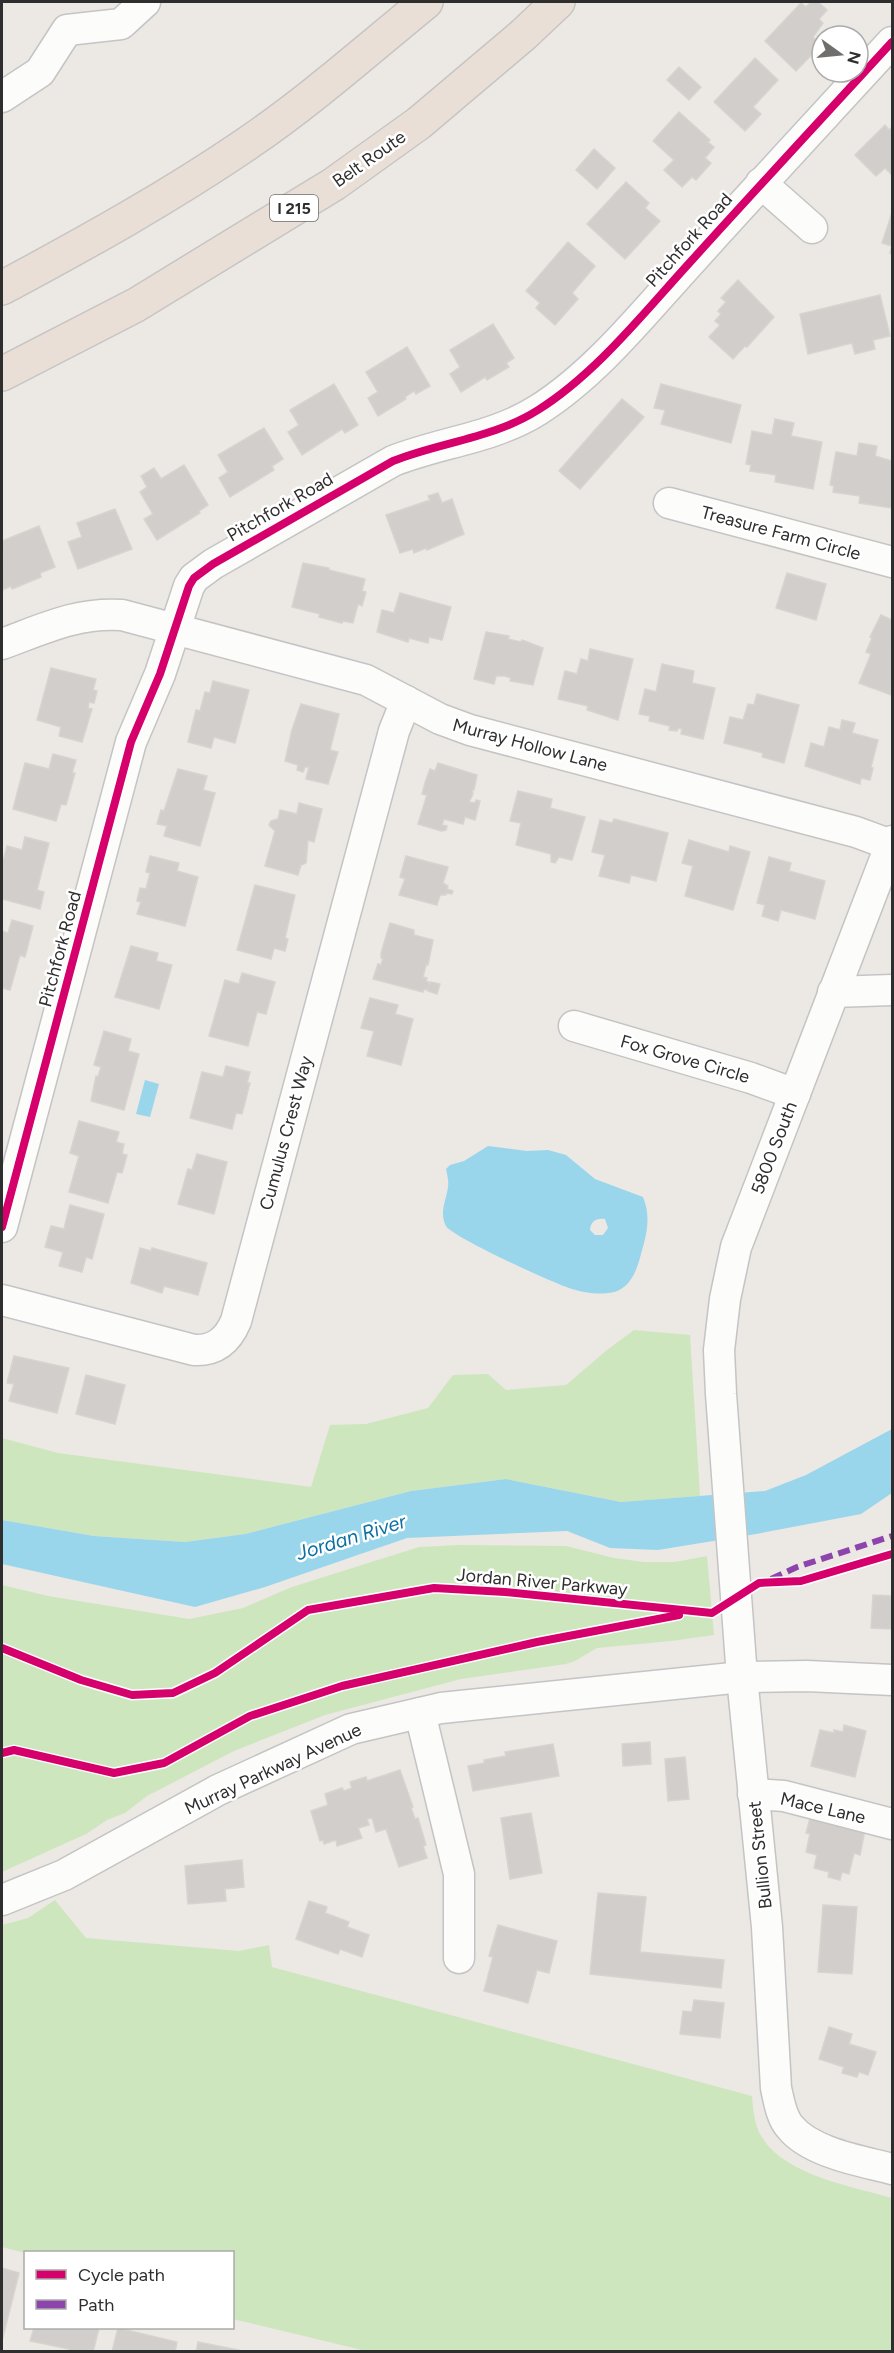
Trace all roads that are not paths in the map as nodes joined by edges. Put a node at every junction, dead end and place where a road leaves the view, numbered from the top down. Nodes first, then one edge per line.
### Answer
1 (145, 2) edge
2 (426, 2) edge
3 (558, 2) edge
4 (892, 42) edge
5 (2, 97) edge
6 (761, 183) junction
7 (812, 228) dead end
8 (2, 288) edge
9 (2, 374) edge
10 (669, 503) dead end
11 (892, 562) edge
12 (175, 628) junction
13 (2, 644) edge
14 (406, 702) junction
15 (892, 843) edge
16 (892, 990) edge
17 (833, 992) junction
18 (574, 1026) dead end
19 (795, 1094) junction
20 (2, 1227) edge
21 (2, 1300) edge
22 (726, 1469) joint
23 (742, 1677) junction
24 (892, 1680) edge
25 (420, 1713) junction
26 (753, 1794) junction
27 (892, 1824) edge
28 (2, 1900) edge
29 (459, 1958) dead end
30 (892, 2169) edge

1 - 5 street
2 - 8 highway
3 - 9 highway, Belt Route / I 215
4 - 6 street, Pitchfork Road
6 - 7 street
6 - 12 street, Pitchfork Road
10 - 11 street, Treasure Farm Circle
12 - 13 street, Murray Hollow Lane
12 - 14 street, Murray Hollow Lane
12 - 20 street, Pitchfork Road
14 - 15 street, Murray Hollow Lane
14 - 21 street, Cumulus Crest Way
15 - 17 street, 5800 South
16 - 17 street
17 - 19 street, 5800 South
18 - 19 street, Fox Grove Circle
19 - 22 street, 5800 South
22 - 23 street, Bullion Street
23 - 24 street, Murray Parkway Avenue
23 - 25 street, Murray Parkway Avenue
23 - 26 street, Bullion Street
25 - 28 street, Murray Parkway Avenue
25 - 29 street
26 - 27 street, Mace Lane
26 - 30 street, Bullion Street

